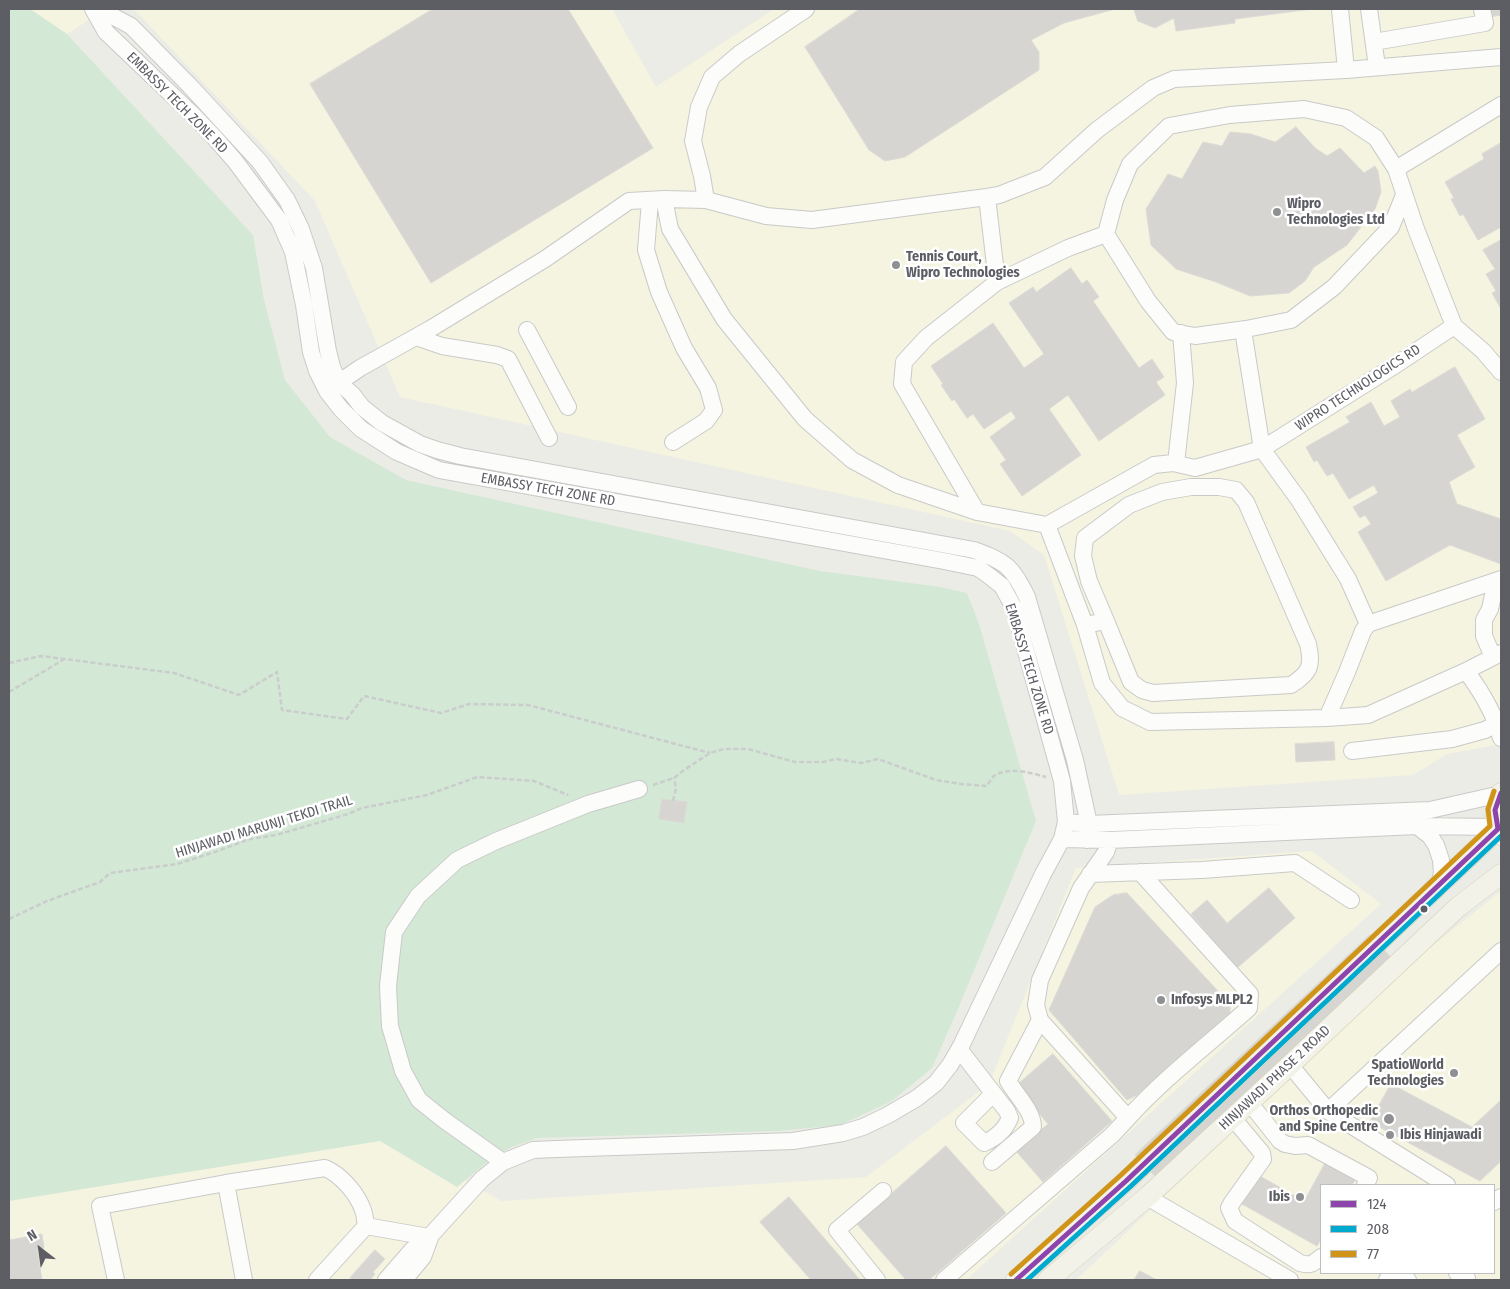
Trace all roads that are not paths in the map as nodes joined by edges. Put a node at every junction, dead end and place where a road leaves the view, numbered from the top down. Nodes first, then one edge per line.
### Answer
1 (93, 9) edge
2 (99, 9) edge
3 (806, 9) edge
4 (1340, 9) edge
5 (1369, 9) edge
6 (1482, 9) edge
7 (1374, 42) junction
8 (1501, 57) edge
9 (1377, 68) junction
10 (1346, 70) junction
11 (190, 86) junction
12 (176, 99) junction
13 (1501, 105) edge
14 (1396, 169) junction
15 (1404, 195) junction
16 (987, 197) junction
17 (657, 200) junction
18 (706, 200) junction
19 (1106, 234) junction
20 (997, 282) junction
21 (1454, 326) junction
22 (528, 330) dead end
23 (1243, 330) junction
24 (1181, 333) junction
25 (416, 337) junction
26 (1501, 372) edge
27 (333, 387) junction
28 (568, 407) dead end
29 (549, 438) dead end
30 (673, 442) dead end
31 (1262, 449) junction
32 (1176, 463) junction
33 (977, 512) junction
34 (1047, 525) junction
35 (1499, 580) edge
36 (1106, 620) junction
37 (1085, 624) junction
38 (1368, 624) junction
39 (1497, 655) edge
40 (1466, 671) junction
41 (1327, 718) junction
42 (1499, 731) edge
43 (1352, 751) dead end
44 (639, 789) road end
45 (1501, 793) edge
46 (1066, 822) junction
47 (1417, 826) junction
48 (1499, 830) edge
49 (1088, 832) junction
50 (1062, 839) junction
51 (1110, 840) junction
52 (1140, 872) junction
53 (1090, 874) junction
54 (1501, 874) edge
55 (1438, 886) junction
56 (1351, 900) dead end
57 (1501, 951) edge
58 (1040, 1020) junction
59 (959, 1049) junction
60 (1290, 1065) junction
61 (994, 1094) dead end
62 (1249, 1102) junction
63 (1328, 1111) junction
64 (1232, 1117) junction
65 (1128, 1118) junction
66 (503, 1162) junction
67 (992, 1162) dead end
68 (226, 1183) junction
69 (1371, 1183) edge
70 (1445, 1184) edge
71 (883, 1192) dead end
72 (1147, 1197) junction
73 (366, 1226) junction
74 (430, 1236) junction
75 (1320, 1259) edge
76 (1397, 1274) edge
77 (116, 1280) edge
78 (244, 1280) edge
79 (316, 1280) edge
80 (386, 1280) edge
81 (404, 1280) edge
82 (877, 1280) edge
83 (944, 1280) edge
84 (1016, 1280) edge
85 (1048, 1280) edge
86 (1290, 1280) edge
87 (1408, 1280) edge

1 - 12 street, EMBASSY TECH ZONE RD
2 - 11 street
3 - 18 street
4 - 10 street
5 - 7 street
6 - 7 street
7 - 9 street
8 - 9 street
9 - 10 street
10 - 16 street
11 - 12 street
11 - 27 street
12 - 27 street, EMBASSY TECH ZONE RD
13 - 14 street
14 - 15 street
14 - 19 street
15 - 21 street
15 - 23 street
16 - 18 street
16 - 20 street
17 - 18 street
17 - 25 street
17 - 30 street
17 - 33 street
19 - 20 street
19 - 24 street
20 - 33 street
21 - 26 street
21 - 31 street, WIPRO TECHNOLOGICS RD
22 - 28 street
23 - 24 street
23 - 31 street
24 - 32 street
25 - 27 street
25 - 29 street
27 - 46 street, EMBASSY TECH ZONE RD
27 - 49 street
31 - 32 street, WIPRO TECHNOLOGICS RD
31 - 38 street
32 - 34 street, WIPRO TECHNOLOGICS RD
33 - 34 street
34 - 37 street
35 - 38 street
35 - 39 street
36 - 36 street
36 - 37 street
37 - 41 street
38 - 41 street
39 - 40 street
40 - 41 street
40 - 42 street
42 - 43 street
44 - 66 street
45 - 48 main road
45 - 49 street
46 - 49 street
46 - 50 street, EMBASSY TECH ZONE RD
47 - 48 street
47 - 51 street
47 - 55 street
48 - 55 main road, HINJAWADI PHASE 2 ROAD
49 - 50 street
49 - 51 street
50 - 59 street, EMBASSY TECH ZONE RD
51 - 53 street
52 - 53 street
52 - 56 street
52 - 65 street
53 - 58 street
54 - 60 main road, HINJAWADI PHASE 2 ROAD
55 - 84 main road, HINJAWADI PHASE 2 ROAD
57 - 63 street
58 - 65 street
58 - 67 street
59 - 61 street
59 - 66 street, EMBASSY TECH ZONE RD
60 - 62 main road, HINJAWADI PHASE 2 ROAD
60 - 63 street
62 - 64 main road, HINJAWADI PHASE 2 ROAD
62 - 69 street
63 - 70 street
64 - 72 main road, HINJAWADI PHASE 2 ROAD
64 - 75 street
65 - 83 street
66 - 74 street, EMBASSY TECH ZONE RD
68 - 73 street
68 - 77 street
68 - 78 street
71 - 82 street
72 - 85 main road, HINJAWADI PHASE 2 ROAD
72 - 86 street
73 - 74 street
73 - 79 street
74 - 80 street
74 - 81 street
76 - 87 street

